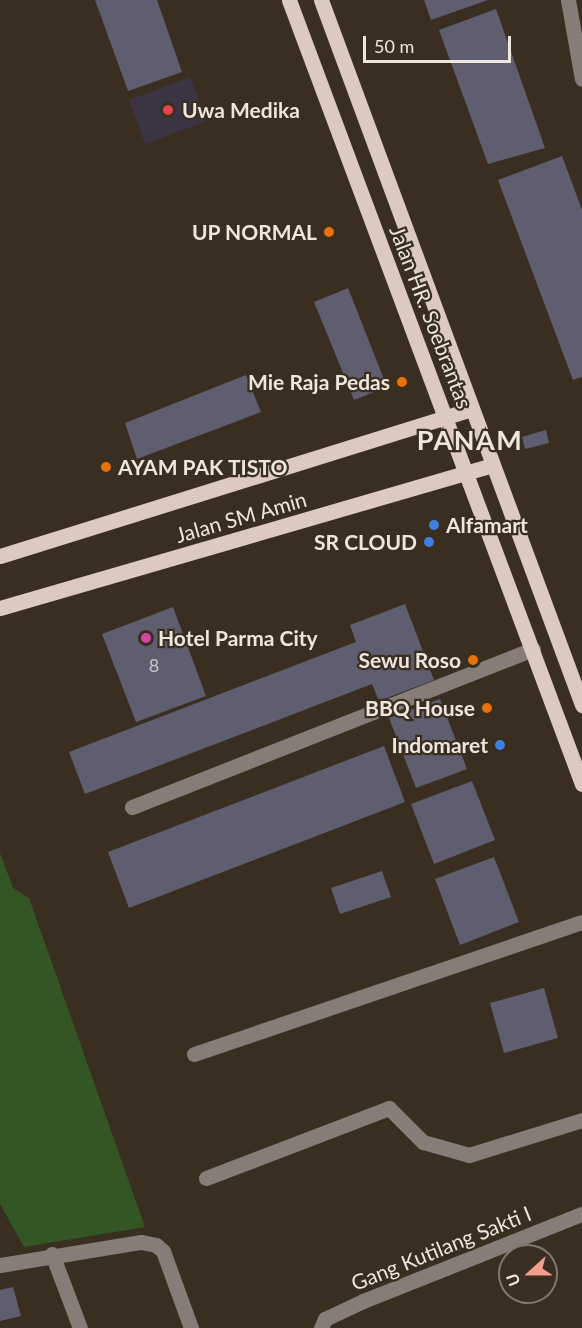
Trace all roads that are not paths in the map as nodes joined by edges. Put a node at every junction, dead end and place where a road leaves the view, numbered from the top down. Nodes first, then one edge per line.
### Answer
1 (289, 0) edge
2 (321, 0) edge
3 (568, 0) edge
4 (582, 79) edge
5 (471, 409) junction
6 (447, 419) junction
7 (493, 465) junction
8 (468, 474) junction
9 (0, 556) edge
10 (0, 608) edge
11 (533, 649) junction
12 (582, 705) edge
13 (582, 784) edge
14 (132, 807) dead end
15 (582, 922) edge
16 (194, 1053) dead end
17 (582, 1120) edge
18 (206, 1178) dead end
19 (582, 1214) edge
20 (52, 1254) junction
21 (0, 1265) edge
22 (80, 1328) edge
23 (191, 1328) edge
24 (321, 1328) edge

1 - 6 main road, Jalan HR. Soebrantas
2 - 5 main road, Jalan HR. Soebrantas
3 - 4 street
5 - 6 main road, Jalan SM Amin
5 - 7 main road, Jalan HR. Soebrantas
6 - 8 main road, Jalan HR. Soebrantas
6 - 9 main road, Jalan SM Amin
7 - 8 main road, Jalan SM Amin
7 - 12 main road, Jalan HR. Soebrantas
8 - 10 main road, Jalan SM Amin
8 - 11 main road, Jalan HR. Soebrantas
11 - 13 main road, Jalan HR. Soebrantas
11 - 14 street
15 - 16 street
17 - 18 street
19 - 24 street, Gang Kutilang Sakti I
20 - 21 street
20 - 22 street
20 - 23 street

